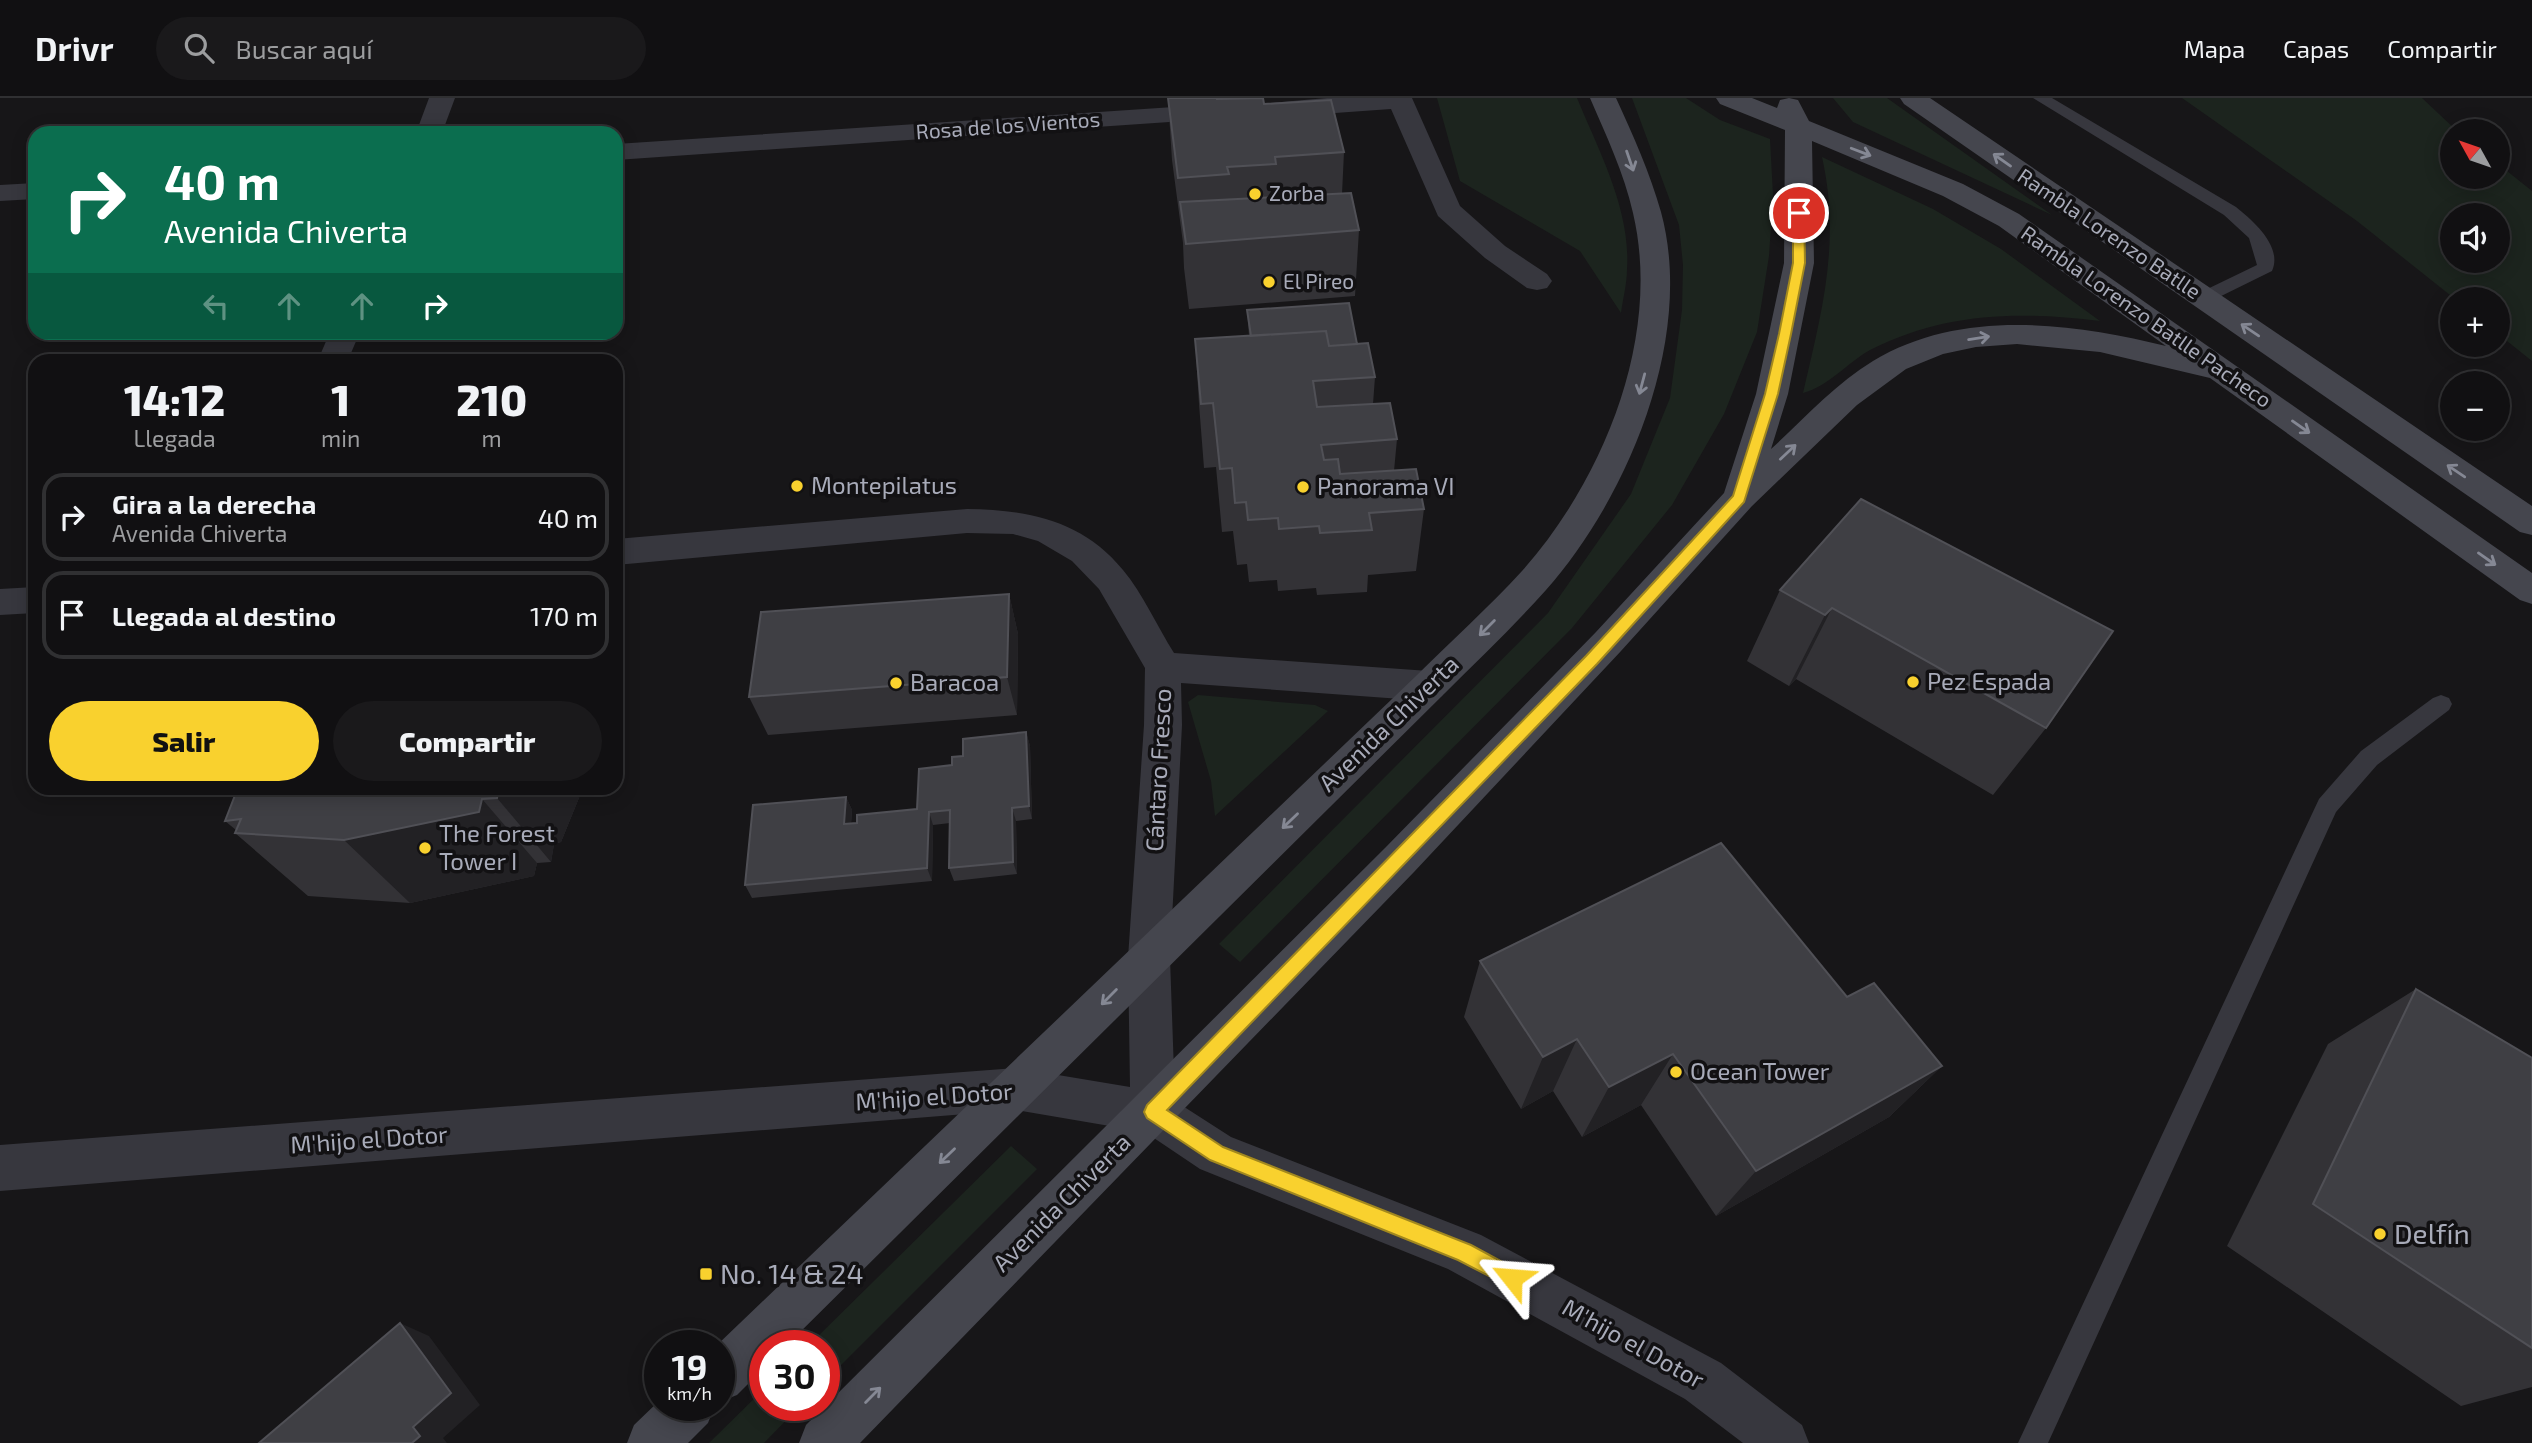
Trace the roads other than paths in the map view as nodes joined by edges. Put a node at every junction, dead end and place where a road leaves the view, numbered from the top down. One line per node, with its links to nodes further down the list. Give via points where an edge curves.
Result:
1 (442, 98): 8 (street)
2 (1603, 98): 23 (street, Avenida Chiverta, one-way to 23, via 1647,213 1652,246 1654,307 1641,389 1606,476 1566,536 1535,579)
3 (1729, 98): 9 (street, Rambla Lorenzo Batlle Pacheco)
4 (1786, 98): 9 (street, Avenida Chiverta)
5 (1913, 98): 14 (street, Rambla Lorenzo Batlle, one-way to 5)
6 (2041, 98): 14 (lane, via 2230,211 2253,230 2265,247 2266,267)
7 (1399, 99): 10 (street, Rosa de los Vientos); 13 (street, via 1448,210 1495,252)
8 (432, 126)
9 (1798, 127): 15 (street, Rambla Lorenzo Batlle Pacheco, one-way to 15, via 1953,190 2009,220); 16 (street, Avenida Chiverta, via 1799,263 1772,394)
10 (623, 152)
11 (28, 191): 12 (street)
12 (0, 193)
13 (1537, 281)
14 (2203, 298): 17 (street, Rambla Lorenzo Batlle, one-way to 14)
15 (2223, 371): 16 (street, one-way to 15, via 1838,405 1891,364 1923,350 1996,335 2070,335); 19 (street, Rambla Lorenzo Batlle Pacheco, one-way to 19)
16 (1739, 498): 27 (street, Avenida Chiverta, via 1591,660)
17 (2532, 523)
18 (623, 551): 22 (street, Cántaro Fresco, via 1013,522 1049,532 1084,552 1111,580)
19 (2532, 592)
20 (28, 600): 21 (street)
21 (0, 602)
22 (1163, 667): 23 (street); 25 (street, Cántaro Fresco)
23 (1429, 686): 25 (street, Avenida Chiverta, one-way to 25)
24 (2441, 704): 36 (lane, via 2369,758 2327,806)
25 (1149, 958): 26 (street, Avenida Chiverta, one-way to 26); 27 (street, Cántaro Fresco)
26 (1016, 1089): 27 (street, M'hijo el Dotor); 28 (street, M'hijo el Dotor); 31 (street, Avenida Chiverta, one-way to 31)
27 (1153, 1112): 34 (street, Avenida Chiverta, one-way to 27); 35 (street, M'hijo el Dotor, via 1216,1153 1464,1252 1703,1381)
28 (47, 1165): 29 (street, M'hijo el Dotor); 30 (street)
29 (0, 1168)
30 (0, 1192)
31 (735, 1361)
32 (674, 1421): 33 (street)
33 (652, 1443)
34 (824, 1443)
35 (1784, 1443)
36 (2033, 1443)

